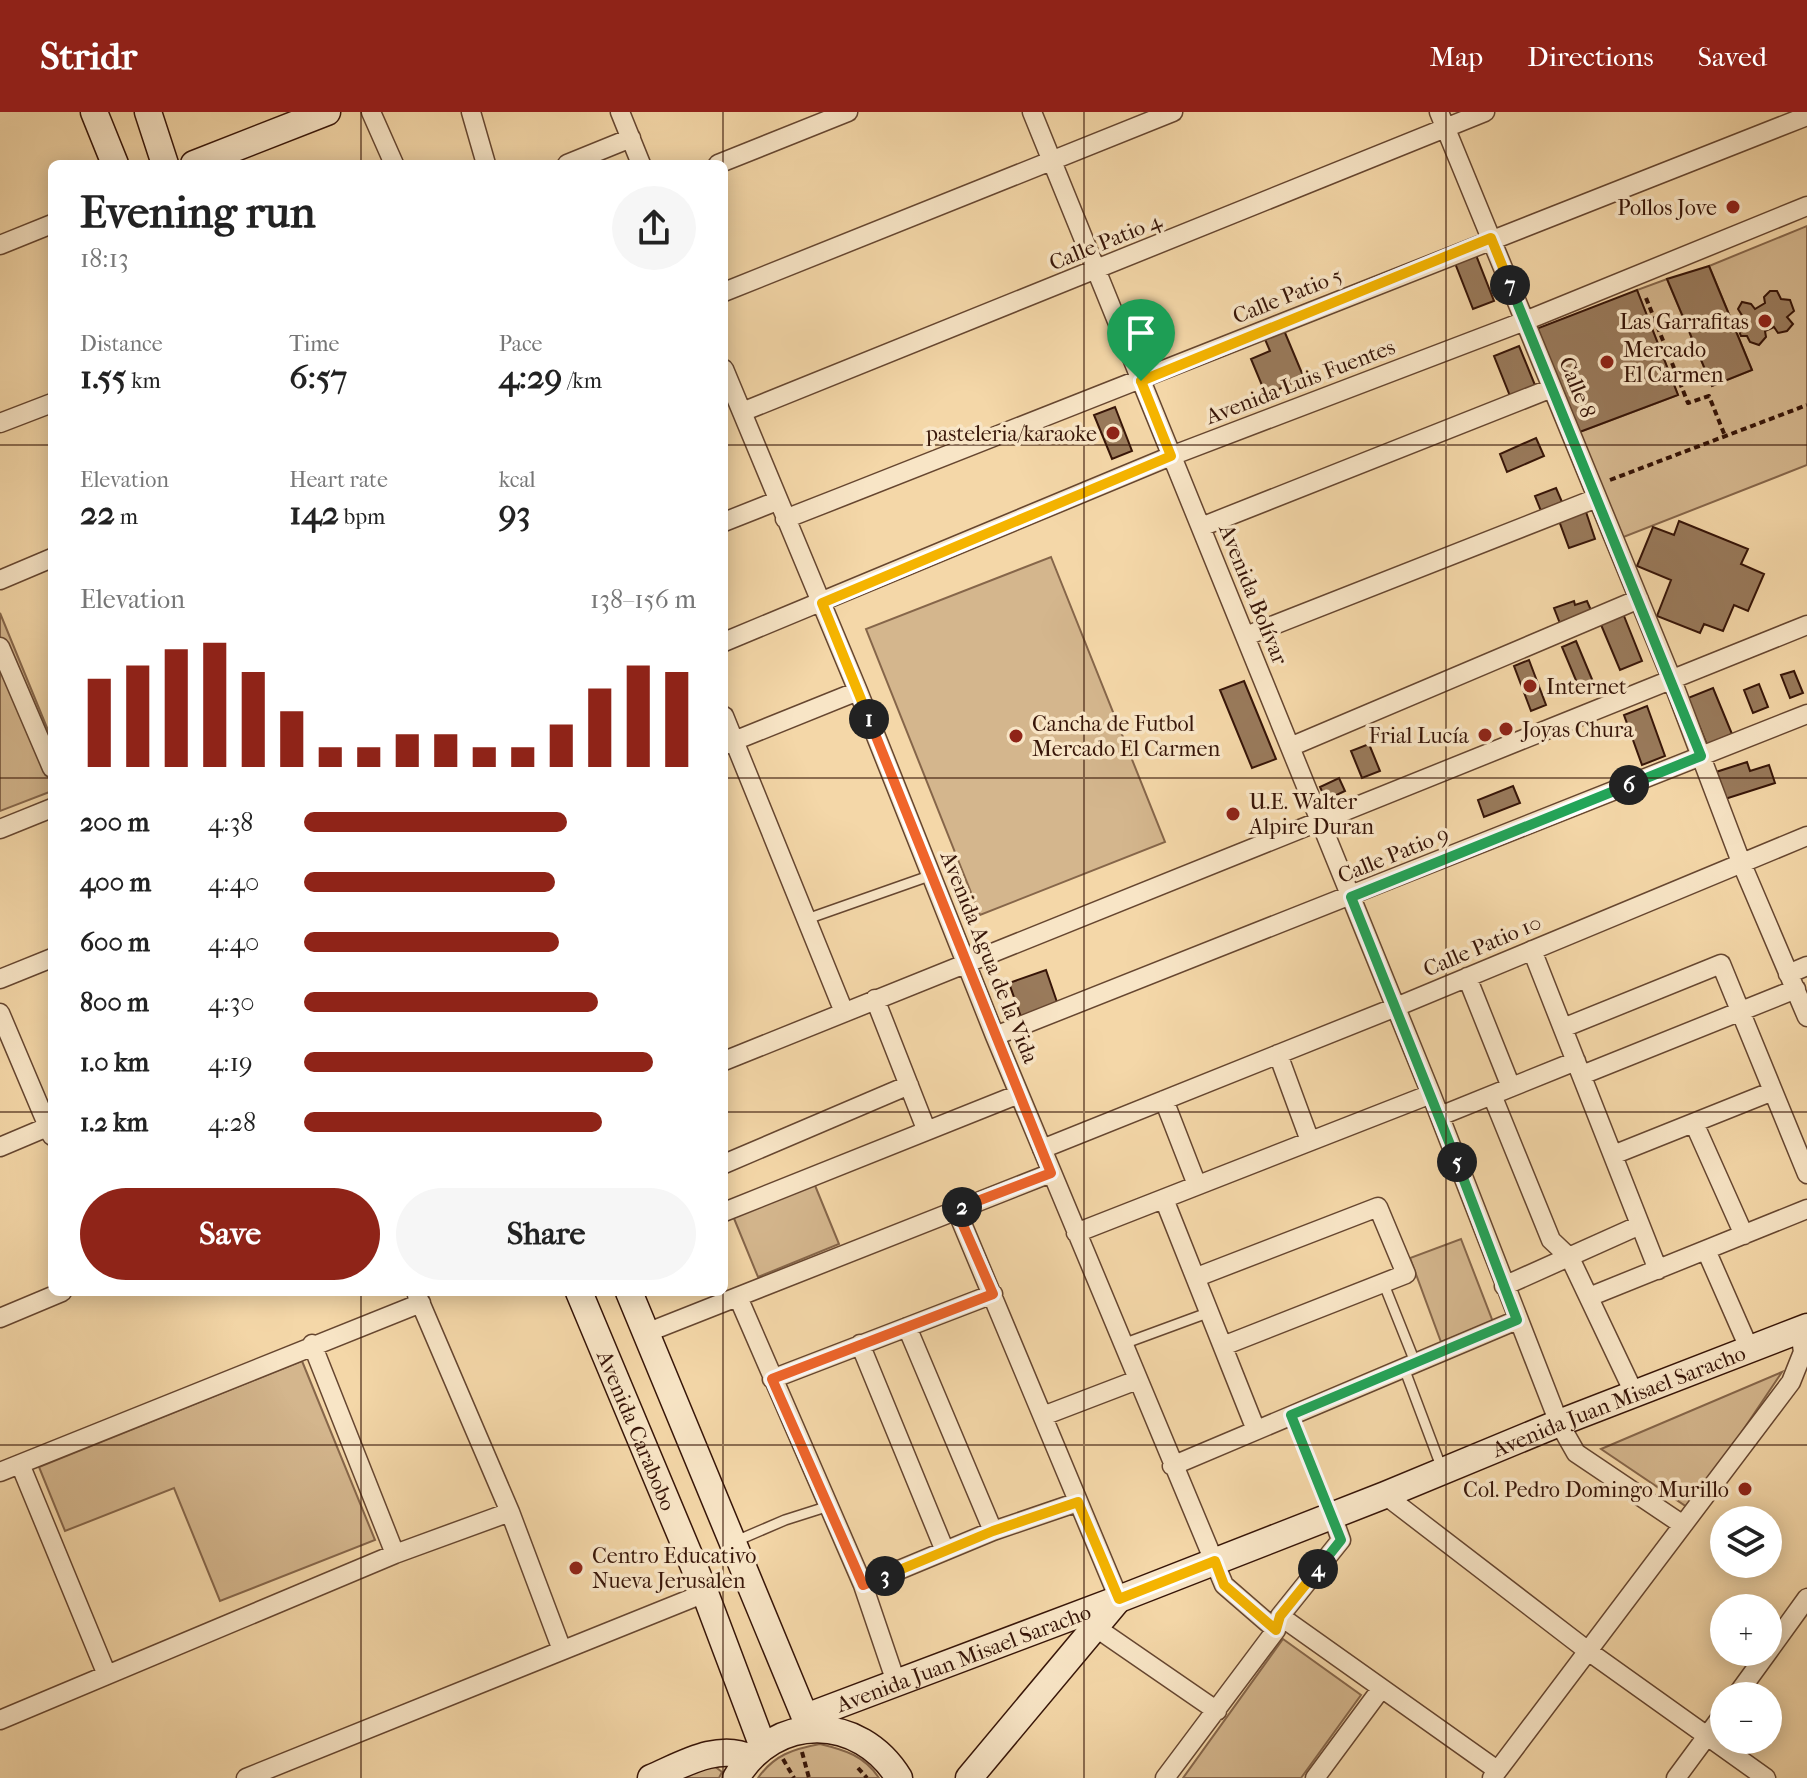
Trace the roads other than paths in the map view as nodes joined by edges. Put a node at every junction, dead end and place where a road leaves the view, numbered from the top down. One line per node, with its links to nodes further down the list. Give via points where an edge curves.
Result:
1 (94, 112): 14 (street)
2 (148, 112): 15 (street)
3 (327, 112): 16 (street)
4 (371, 112): 17 (street)
5 (471, 112): 18 (street)
6 (620, 112): 13 (street)
7 (848, 112): 21 (street)
8 (1032, 112): 22 (street, Avenida Bolívar)
9 (1173, 112): 22 (street)
10 (1485, 112): 12 (street, Calle Patio 4)
11 (1807, 116): 25 (street, Calle Patio 5)
12 (1442, 120): 25 (street, Calle 8); 27 (street, Calle Patio 4)
13 (631, 138): 19 (street); 20 (street)
14 (113, 160)
15 (164, 160)
16 (204, 160)
17 (392, 160)
18 (485, 160)
19 (577, 160)
20 (639, 160)
21 (728, 160)
22 (1052, 161): 27 (street, Avenida Bolívar); 28 (street)
23 (1807, 206): 29 (street, Avenida Luis Fuentes)
24 (48, 226): 26 (street)
25 (1491, 238): 29 (street, Calle 8); 31 (street, Calle Patio 5)
26 (0, 245)
27 (1096, 270): 31 (street, Avenida Bolívar); 34 (street, Calle Patio 4)
28 (728, 290)
29 (1525, 321): 32 (street, Calle 8); 36 (street, Avenida Luis Fuentes)
30 (728, 379): 34 (street, Avenida Agua de la Vida)
31 (1141, 381): 36 (street, Avenida Bolívar); 39 (street, Calle Patio 5)
32 (1552, 388): 37 (street, Calle 8); 41 (street)
33 (48, 410): 35 (street)
34 (742, 412): 38 (street, Avenida Agua de la Vida)
35 (0, 423)
36 (1171, 456): 41 (street, Avenida Bolívar); 45 (street, Avenida Luis Fuentes)
37 (1599, 491): 44 (street, Calle 8); 47 (street)
38 (777, 501): 39 (street, Avenida Agua de la Vida); 40 (street)
39 (785, 519): 45 (street, Avenida Agua de la Vida)
40 (728, 520)
41 (1201, 527): 47 (street, Avenida Bolívar)
42 (48, 560): 43 (street)
43 (0, 580)
44 (1639, 599): 50 (street, Calle 8); 54 (street)
45 (822, 603): 48 (street, Avenida Luis Fuentes); 51 (street, Avenida Agua de la Vida)
46 (1807, 625): 50 (street)
47 (1246, 636): 54 (street, Avenida Bolívar)
48 (728, 640)
49 (0, 647): 56 (street)
50 (1672, 680): 55 (street, Calle 8); 58 (street)
51 (858, 691): 53 (street); 62 (street, Avenida Agua de la Vida)
52 (1807, 714): 55 (street, Calle Patio 9)
53 (729, 743): 64 (street)
54 (1290, 747): 58 (street, Avenida Bolívar)
55 (1701, 756): 61 (street, Calle 8); 63 (street, Calle Patio 9)
56 (48, 759)
57 (48, 810): 59 (street)
58 (1321, 822): 63 (street, Avenida Bolívar); 67 (street)
59 (0, 829)
60 (1807, 836): 61 (street, Calle Patio 10)
61 (1741, 862): 65 (street, Calle Patio 10); 71 (street, Calle 8)
62 (932, 875): 64 (lane); 67 (street, Avenida Agua de la Vida)
63 (1351, 897): 73 (street, Avenida Bolívar); 79 (street, Calle Patio 9)
64 (806, 919): 75 (street)
65 (1532, 950): 69 (street, Calle Patio 10); 78 (street)
66 (48, 960): 70 (street)
67 (967, 963): 72 (street); 79 (street, Avenida Agua de la Vida)
68 (1807, 966): 71 (street)
69 (1467, 977): 73 (street, Calle Patio 10); 84 (street)
70 (0, 979)
71 (1792, 982): 74 (street); 77 (street, Calle 8)
72 (875, 999): 75 (street); 83 (street)
73 (1396, 1007): 80 (street, Calle Patio 10); 87 (street, Avenida Bolívar)
74 (1741, 1011): 78 (street, via 1721,964); 82 (street); 85 (street)
75 (844, 1012): 81 (street)
76 (0, 1013): 91 (street)
77 (1807, 1017)
78 (1563, 1028): 82 (street)
79 (995, 1036): 86 (street, Avenida Agua de la Vida)
80 (1278, 1054): 89 (street, Calle Patio 10); 95 (street)
81 (728, 1059)
82 (1579, 1068): 84 (street); 98 (street)
83 (909, 1085): 93 (street); 99 (street)
84 (1511, 1087): 88 (street)
85 (1773, 1091): 92 (street); 101 (street)
86 (1019, 1094): 93 (street); 97 (street, Avenida Agua de la Vida)
87 (1431, 1094): 90 (street); 95 (street)
88 (1492, 1095): 90 (street); 111 (street, via 1551,1240)
89 (1164, 1100): 97 (street, Calle Patio 10); 102 (street)
90 (1440, 1116): 115 (street)
91 (48, 1122)
92 (1694, 1123): 98 (street); 109 (street)
93 (926, 1129): 106 (street)
94 (48, 1130): 96 (street)
95 (1310, 1141): 102 (street)
96 (0, 1147)
97 (1042, 1149): 100 (street, Avenida Agua de la Vida)
98 (1613, 1155): 107 (street)
99 (728, 1162)
100 (1051, 1173): 104 (street); 108 (street, Avenida Agua de la Vida)
101 (1807, 1174)
102 (1197, 1185): 103 (street)
103 (1164, 1199): 108 (street); 113 (street)
104 (956, 1209): 116 (street); 121 (street)
105 (1807, 1209): 109 (street)
106 (728, 1210)
107 (1640, 1225): 111 (street); 112 (street)
108 (1076, 1233): 131 (street, Avenida Agua de la Vida)
109 (1744, 1235): 110 (street)
110 (1706, 1250): 112 (street); 133 (street)
111 (1570, 1258): 115 (street); 122 (street)
112 (1658, 1270): 122 (street)
113 (1197, 1277): 114 (street, via 1378,1207 1406,1274); 123 (street)
114 (1383, 1282): 132 (street); 134 (lane)
115 (1504, 1286): 125 (street)
116 (993, 1294): 126 (street); 139 (street)
117 (52, 1296): 124 (street)
118 (581, 1296): 158 (street, Avenida Carabobo)
119 (631, 1296): 128 (street, Avenida Carabobo)
120 (418, 1297): 129 (street); 149 (street)
121 (738, 1297): 128 (street); 135 (street)
122 (1589, 1297): 137 (street)
123 (1210, 1312): 131 (lane); 132 (street)
124 (0, 1318)
125 (1517, 1320): 134 (street); 140 (street)
126 (907, 1327): 130 (street); 152 (street)
127 (1804, 1329): 133 (street, Avenida Juan Misael Saracho); 151 (street, via 1803,1352 1791,1382)
128 (646, 1333): 153 (street, Avenida Carabobo)
129 (312, 1344): 142 (street); 155 (street)
130 (860, 1344): 135 (street); 154 (street)
131 (1122, 1344): 136 (street, Avenida Agua de la Vida)
132 (1223, 1346): 141 (street)
133 (1749, 1348): 137 (street, Avenida Juan Misael Saracho)
134 (1409, 1365): 138 (street); 144 (lane)
135 (772, 1379): 148 (street)
136 (1137, 1380): 139 (street); 143 (street, Avenida Agua de la Vida)
137 (1635, 1395): 140 (street, Avenida Juan Misael Saracho)
138 (1291, 1415): 141 (street); 150 (lane)
139 (1043, 1416): 147 (street)
140 (1559, 1423): 144 (street, Avenida Juan Misael Saracho); 151 (street, via 1576,1453)
141 (1256, 1430): 143 (street)
142 (20, 1464): 145 (street); 166 (street)
143 (1172, 1466): 156 (street, Avenida Agua de la Vida)
144 (1443, 1471): 146 (street, Avenida Juan Misael Saracho)
145 (0, 1472)
146 (1385, 1495): 150 (street, Avenida Juan Misael Saracho); 165 (street)
147 (1078, 1502): 152 (street); 160 (street)
148 (829, 1506): 153 (lane); 157 (street)
149 (510, 1512): 155 (street); 164 (street)
150 (1332, 1515): 156 (street, Avenida Juan Misael Saracho); 161 (street, via 1341,1540)
151 (1683, 1525): 165 (street)
152 (993, 1531): 154 (street)
153 (733, 1542): 173 (street, Avenida Carabobo)
154 (945, 1551): 157 (street)
155 (395, 1554): 166 (street)
156 (1215, 1561): 160 (street, Avenida Juan Misael Saracho); 161 (street, Avenida Agua de la Vida, via 1224,1585)
157 (863, 1585): 167 (street)
158 (705, 1593): 164 (street); 174 (street, Avenida Carabobo)
159 (1807, 1598): 163 (street)
160 (1119, 1599): 162 (street, Avenida Juan Misael Saracho); 167 (street, Avenida Juan Misael Saracho)
161 (1278, 1623): 168 (street, Avenida Agua de la Vida); 169 (street)
162 (1095, 1627): 169 (street); 180 (street, Avenida Juan Misael Saracho)
163 (1782, 1633)
164 (562, 1650): 175 (street)
165 (1588, 1651): 172 (street); 176 (street)
166 (107, 1675): 170 (street)
167 (896, 1682): 173 (street, Avenida Juan Misael Saracho)
168 (1381, 1689): 176 (street, Avenida Agua de la Vida); 182 (street)
169 (1217, 1711): 181 (street)
170 (0, 1720)
171 (1710, 1731): 172 (street)
172 (1708, 1734): 183 (street); 184 (street)
173 (807, 1741): 174 (street, Avenida Juan Misael Saracho, via 780,1737); 179 (street, via 840,1732 858,1738)
174 (765, 1762): 178 (street, via 716,1754)
175 (284, 1771): 177 (street)
176 (1494, 1774)
177 (246, 1778)
178 (651, 1778)
179 (899, 1778)
180 (969, 1778)
181 (1165, 1778)
182 (1315, 1778)
183 (1676, 1778)
184 (1766, 1778)

